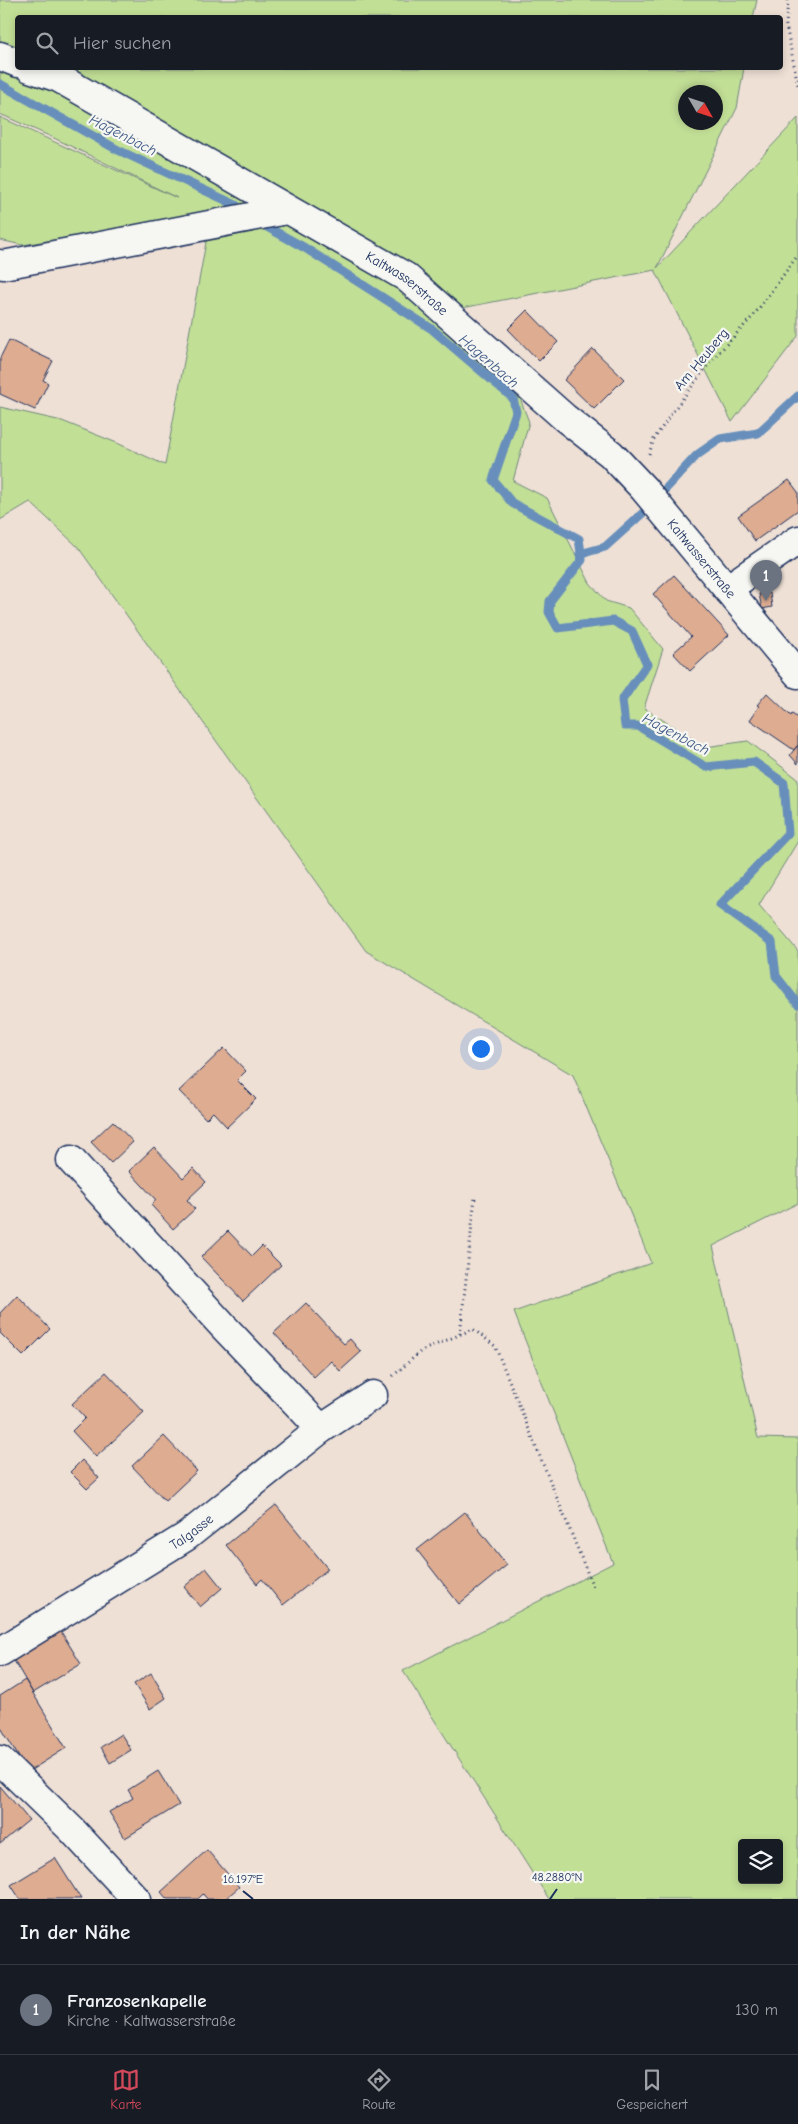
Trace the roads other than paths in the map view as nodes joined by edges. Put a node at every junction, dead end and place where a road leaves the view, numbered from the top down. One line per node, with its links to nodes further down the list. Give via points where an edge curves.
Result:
1 (0, 56): 2 (street)
2 (15, 62)
3 (36, 70): 4 (street, Kaltwasserstraße, via 60,78)
4 (287, 210): 5 (street); 7 (street, Kaltwasserstraße, via 406,277 565,418 611,454)
5 (0, 264)
6 (798, 540): 7 (street)
7 (727, 589): 8 (street, Kaltwasserstraße)
8 (798, 674)
9 (72, 1160): 11 (street)
10 (373, 1395): 11 (street, Talgasse)
11 (321, 1429): 12 (street, Talgasse, via 187,1536)
12 (0, 1652)
13 (0, 1760): 14 (street, via 72,1830)
14 (136, 1899)

